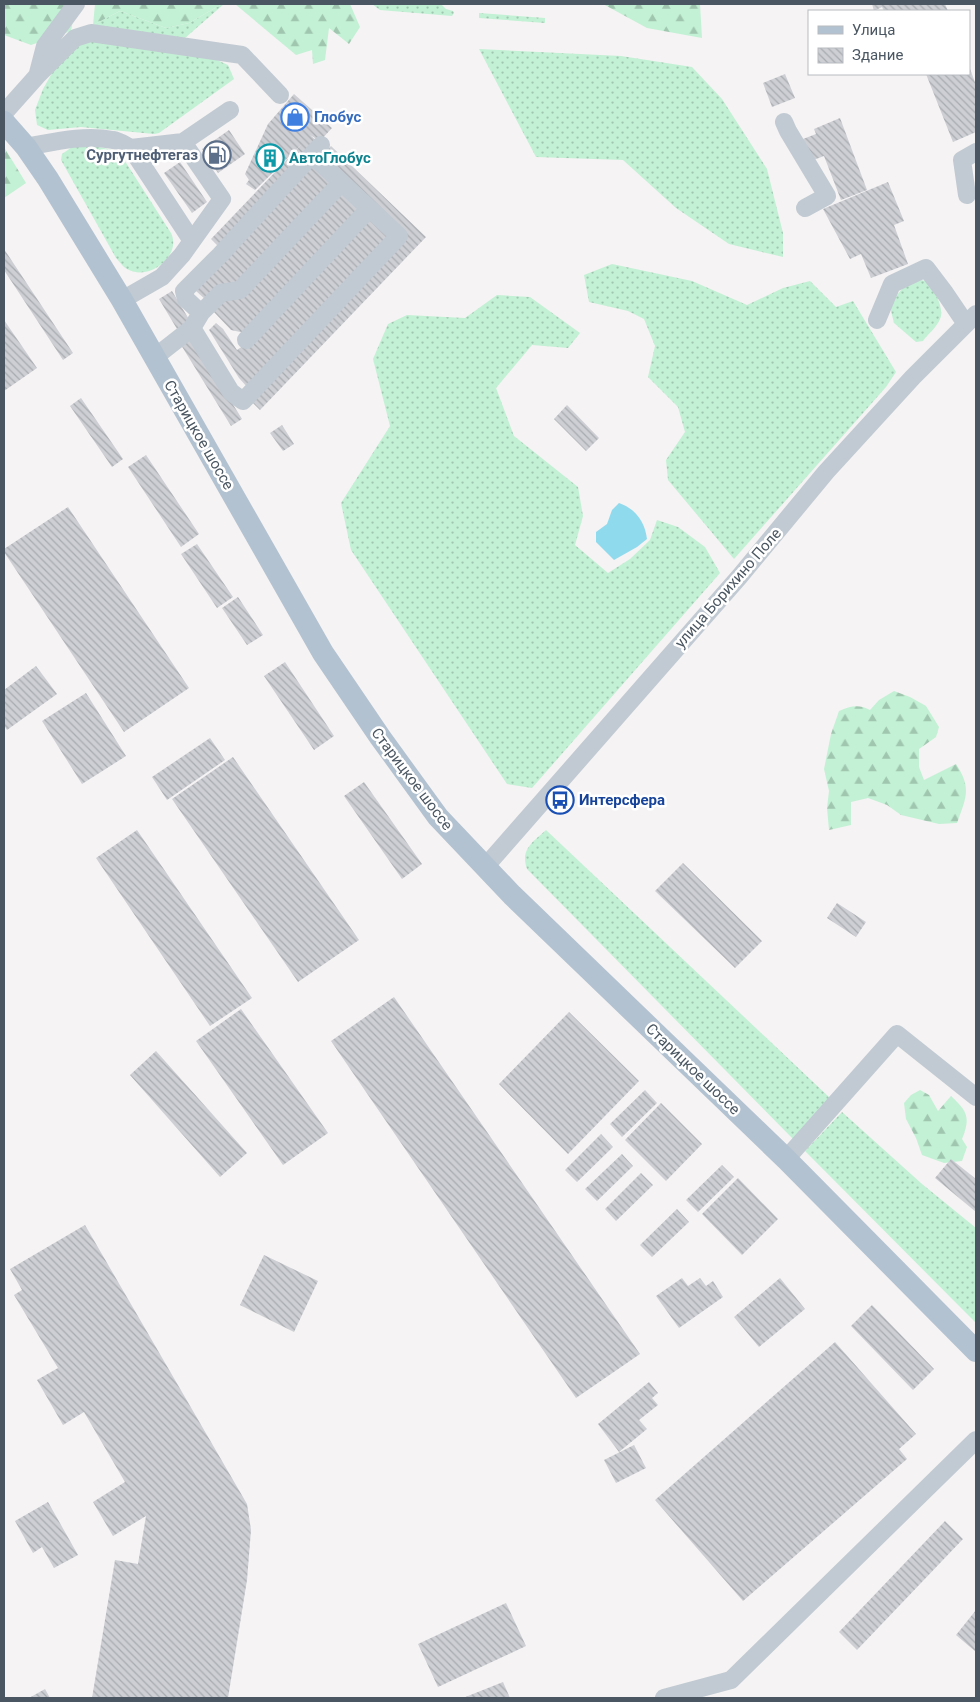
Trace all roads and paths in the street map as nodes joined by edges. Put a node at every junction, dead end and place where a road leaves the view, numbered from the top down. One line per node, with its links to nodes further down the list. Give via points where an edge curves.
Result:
1 (76, 4): 2 (street, via 45,46)
2 (37, 76): 3 (street, via 75,38 91,33 242,55); 5 (street)
3 (280, 94)
4 (230, 110): 8 (street)
5 (4, 113)
6 (4, 122): 9 (main road, Старицкое шоссе)
7 (784, 122): 14 (street, via 827,196)
8 (183, 142): 10 (street); 16 (street, via 222,199)
9 (26, 147): 10 (street, via 94,137 115,140); 17 (main road, Старицкое шоссе)
10 (131, 148): 16 (street)
11 (976, 152): 13 (street, via 962,160)
12 (341, 183): 15 (street); 19 (street, via 240,290 221,293); 19 (street, via 317,150 184,291)
13 (967, 194)
14 (805, 208)
15 (369, 209): 19 (street, via 398,236 243,401 231,392); 21 (street)
16 (192, 241): 17 (street, via 162,277)
17 (122, 300): 22 (main road, Старицкое шоссе)
18 (971, 319): 20 (street, via 926,268 892,284); 23 (street, улица Борихино Поле, via 826,472 740,576)
19 (196, 320): 22 (street)
20 (877, 320)
21 (246, 340)
22 (155, 357): 23 (main road, Старицкое шоссе, via 323,653 438,817)
23 (485, 867): 25 (main road, Старицкое шоссе)
24 (976, 1097): 25 (street, via 898,1034)
25 (786, 1159): 26 (main road, Старицкое шоссе)
26 (976, 1351)
27 (976, 1440): 28 (street)
28 (731, 1680): 29 (street); 30 (street)
29 (664, 1698)
30 (724, 1698)

